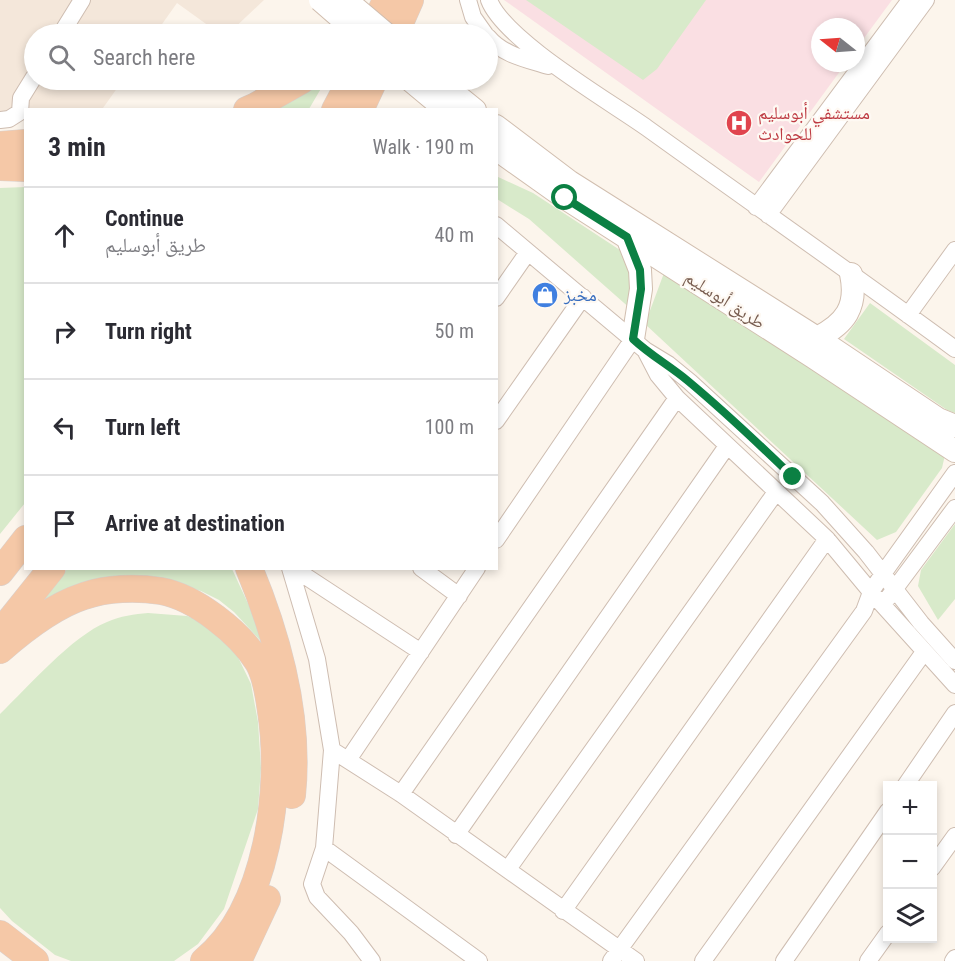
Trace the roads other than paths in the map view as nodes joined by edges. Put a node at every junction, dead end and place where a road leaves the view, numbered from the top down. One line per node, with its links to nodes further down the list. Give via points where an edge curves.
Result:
1 (82, 0): 11 (street)
2 (320, 0): 13 (main road, bridge)
3 (346, 0): 14 (main road, bridge)
4 (358, 0): 12 (highway)
5 (386, 0): 15 (highway)
6 (410, 0): 16 (highway)
7 (468, 0): 17 (street)
8 (489, 0): 19 (street, via 503,22)
9 (910, 0): 38 (street)
10 (926, 0): 38 (street)
11 (67, 24)
12 (345, 24)
13 (348, 24)
14 (374, 24)
15 (375, 24)
16 (399, 24)
17 (478, 24)
18 (498, 48): 19 (street)
19 (561, 69): 38 (street)
20 (26, 90): 31 (street, via 20,112)
21 (284, 90): 26 (highway)
22 (346, 90): 27 (highway)
23 (369, 90): 28 (highway)
24 (434, 90): 29 (main road)
25 (438, 90): 30 (main road)
26 (252, 108)
27 (336, 108)
28 (361, 108)
29 (445, 108)
30 (471, 108)
31 (0, 120)
32 (498, 128): 47 (main road, طريق أبوسليم, via 570,182)
33 (24, 143): 34 (highway)
34 (0, 145)
35 (498, 150): 40 (main road, طريق أبوسليم)
36 (0, 167): 37 (highway)
37 (24, 168)
38 (762, 211): 43 (street)
39 (498, 227): 42 (street)
40 (627, 237): 48 (main road, via 640,270); 54 (main road, طريق أبوسليم)
41 (955, 250): 46 (street)
42 (528, 252): 44 (street); 45 (street)
43 (850, 274): 46 (street); 47 (main road, via 852,305 833,330)
44 (498, 295)
45 (582, 297): 48 (street); 51 (street)
46 (908, 315): 49 (street)
47 (817, 338): 52 (main road, طريق أبوسليم, via 938,419)
48 (639, 345): 50 (street); 58 (street); 68 (street, via 690,382 822,503)
49 (955, 349)
50 (677, 398): 53 (street); 82 (street)
51 (498, 418)
52 (955, 426)
53 (727, 446): 56 (street); 84 (street)
54 (955, 451)
55 (955, 473): 68 (street)
56 (776, 492): 59 (street); 88 (street)
57 (955, 508): 69 (street)
58 (498, 537)
59 (827, 539): 71 (street); 89 (street)
60 (24, 542): 67 (highway)
61 (50, 570): 72 (highway)
62 (250, 570): 95 (highway, via 283,673 292,721 294,777 282,854 266,901)
63 (292, 570): 79 (street, via 317,659)
64 (294, 570): 74 (street)
65 (424, 570): 70 (street)
66 (476, 570): 70 (street)
67 (0, 572)
68 (882, 575): 69 (street); 71 (street)
69 (896, 590): 71 (street); 76 (street)
70 (459, 596): 74 (street)
71 (877, 598): 75 (street); 92 (street)
72 (0, 633)
73 (0, 650): 94 (highway, via 60,606 84,596 111,590 162,591 205,611 227,628 259,663 275,738 271,821 260,871 243,910 225,940)
74 (421, 652): 80 (street)
75 (924, 652): 77 (street); 99 (street)
76 (955, 661)
77 (955, 686)
78 (955, 713): 81 (street)
79 (332, 750): 80 (street); 86 (street)
80 (348, 760): 82 (street)
81 (908, 781)
82 (400, 794): 84 (street)
83 (883, 818): 100 (street)
84 (456, 835): 88 (street)
85 (955, 836): 87 (street)
86 (324, 848): 96 (street, via 312,884 314,891); 97 (street)
87 (937, 862)
88 (508, 869): 89 (street)
89 (563, 911): 92 (street)
90 (0, 934): 93 (highway)
91 (883, 940): 101 (street)
92 (615, 955): 98 (street)
93 (34, 961)
94 (204, 961)
95 (238, 961)
96 (372, 961)
97 (479, 961)
98 (636, 961)
99 (703, 961)
100 (784, 961)
101 (868, 961)

